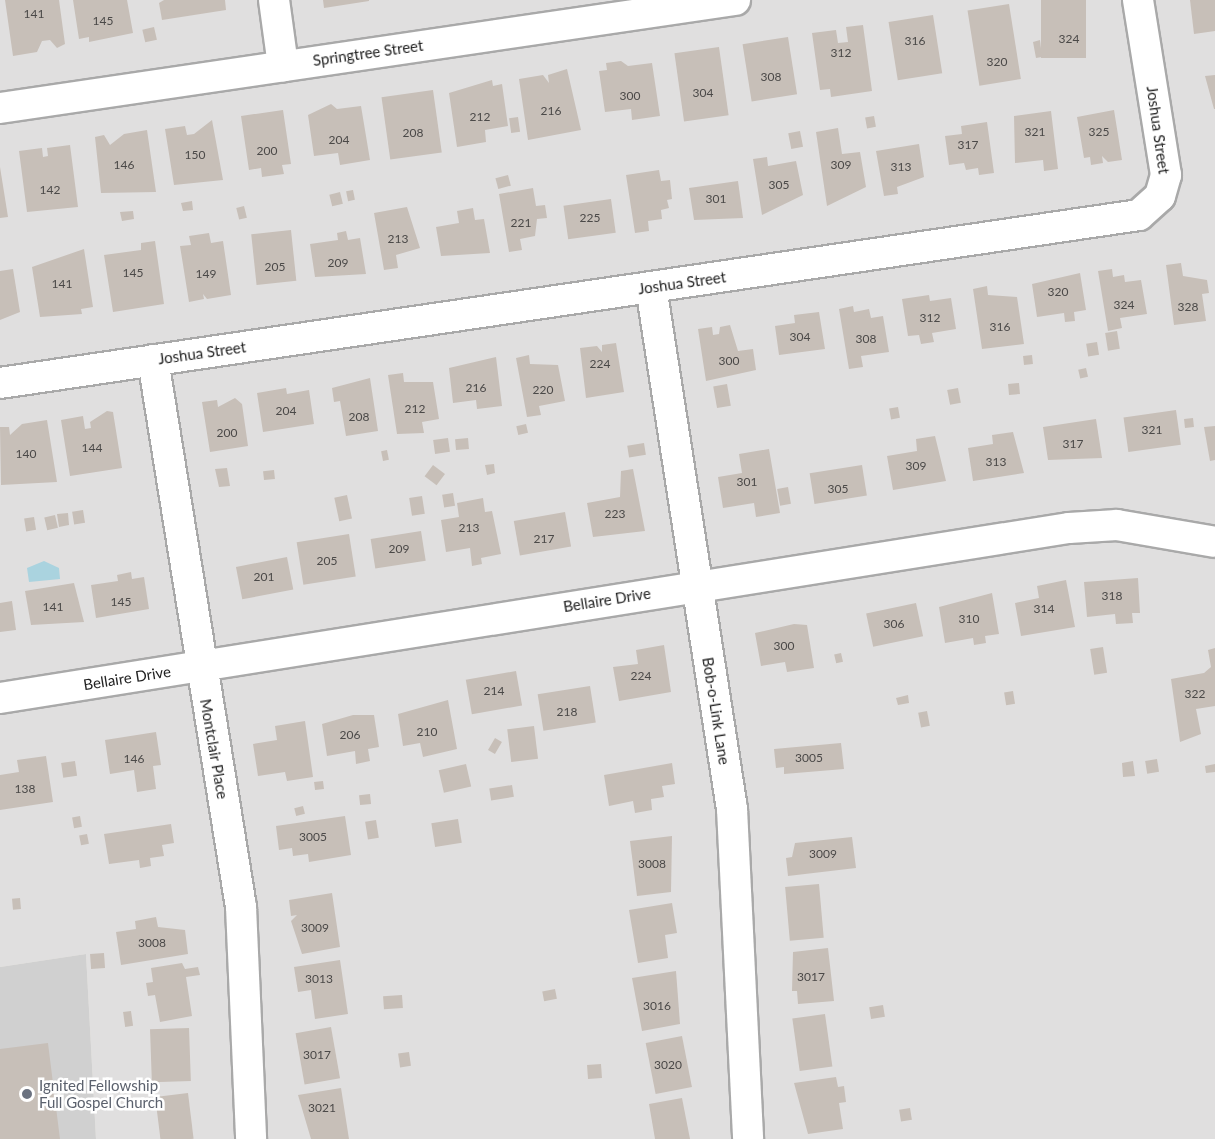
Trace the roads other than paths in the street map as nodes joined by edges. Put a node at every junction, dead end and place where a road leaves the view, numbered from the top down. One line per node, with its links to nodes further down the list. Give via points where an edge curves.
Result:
1 (274, 0): 5 (street)
2 (735, 0): 4 (street, Springtree Street)
3 (1138, 0): 7 (street, Joshua Street, via 1165,164 1161,196 1147,211)
4 (565, 12): 5 (street, Springtree Street)
5 (283, 66): 6 (street, Springtree Street)
6 (0, 108)
7 (651, 287): 8 (street, Joshua Street); 11 (street, Bob-o-Link Lane)
8 (153, 360): 9 (street, Joshua Street); 12 (street, Montclair Place)
9 (0, 383)
10 (1215, 542): 11 (street, Bellaire Drive, via 1089,525)
11 (696, 585): 12 (street, Bellaire Drive); 15 (street, Bob-o-Link Lane, via 732,809)
12 (201, 666): 13 (street, Bellaire Drive); 14 (street, Montclair Place, via 241,907)
13 (0, 698)
14 (251, 1139)
15 (748, 1139)

